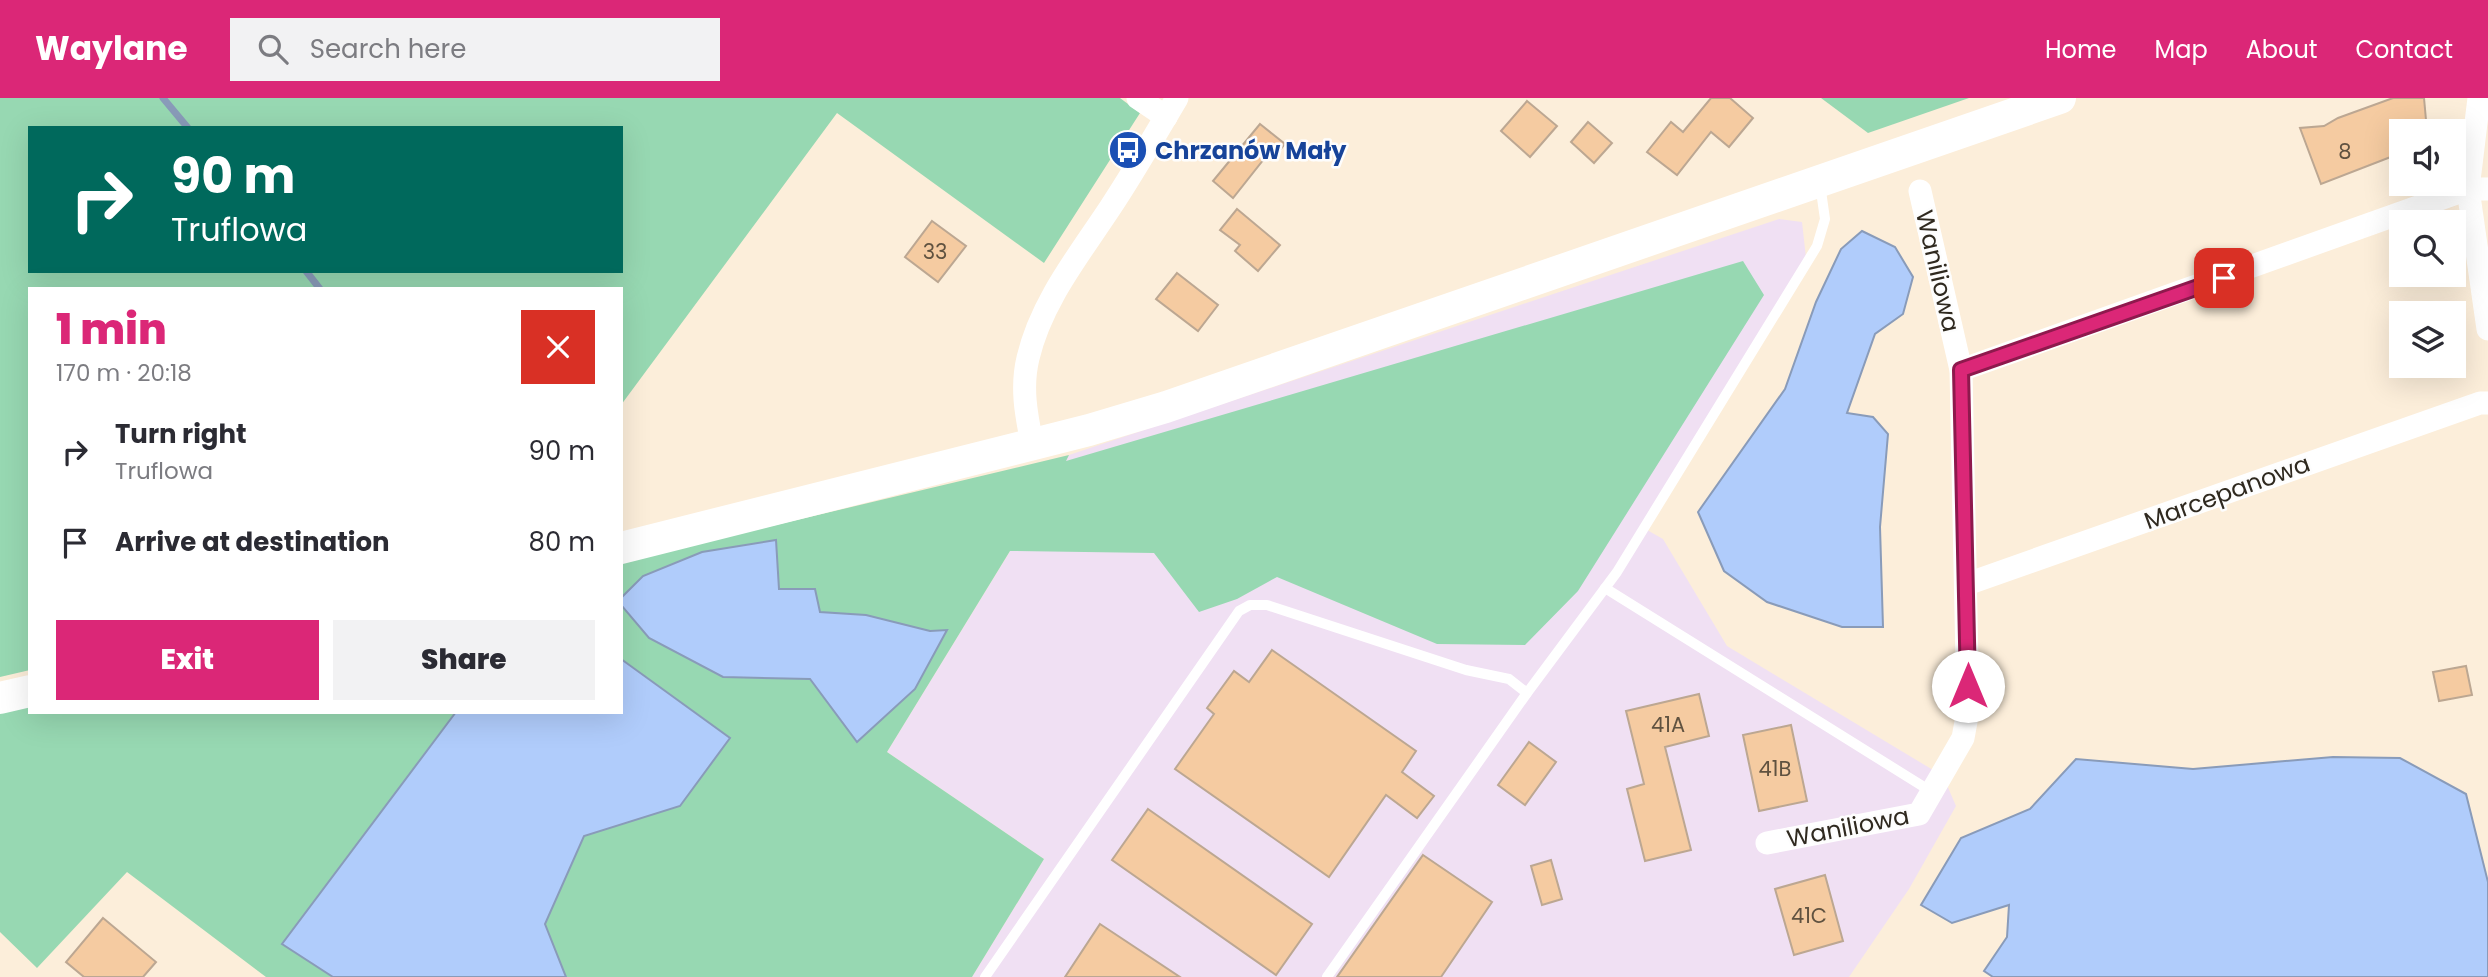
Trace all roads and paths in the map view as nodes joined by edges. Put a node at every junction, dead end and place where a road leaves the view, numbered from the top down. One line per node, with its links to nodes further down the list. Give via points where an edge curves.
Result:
1 (1138, 98): 4 (street)
2 (2060, 98): 5 (street)
3 (2479, 98): 6 (street)
4 (1171, 107): 11 (street, via 1039,324 1027,360 1024,401)
5 (1820, 184): 11 (street, via 1265,375); 14 (lane, via 1825,219 1817,246)
6 (2478, 189): 8 (street); 9 (street)
7 (1920, 191): 9 (street, Waniliowa)
8 (2488, 329)
9 (1961, 370): 13 (street, Waniliowa)
10 (2488, 403): 13 (street, Marcepanowa)
11 (1032, 443): 12 (street)
12 (623, 547)
13 (1967, 584): 18 (street, Waniliowa, via 1964,738)
14 (1605, 588): 16 (lane); 18 (lane)
15 (28, 691): 17 (street)
16 (1527, 693): 20 (lane, via 1509,679 1466,670 1267,605 1250,605 1239,611); 21 (lane)
17 (0, 698)
18 (1932, 792): 19 (street, Waniliowa, via 1919,814)
19 (1767, 843)
20 (985, 977)
21 (1327, 977)

